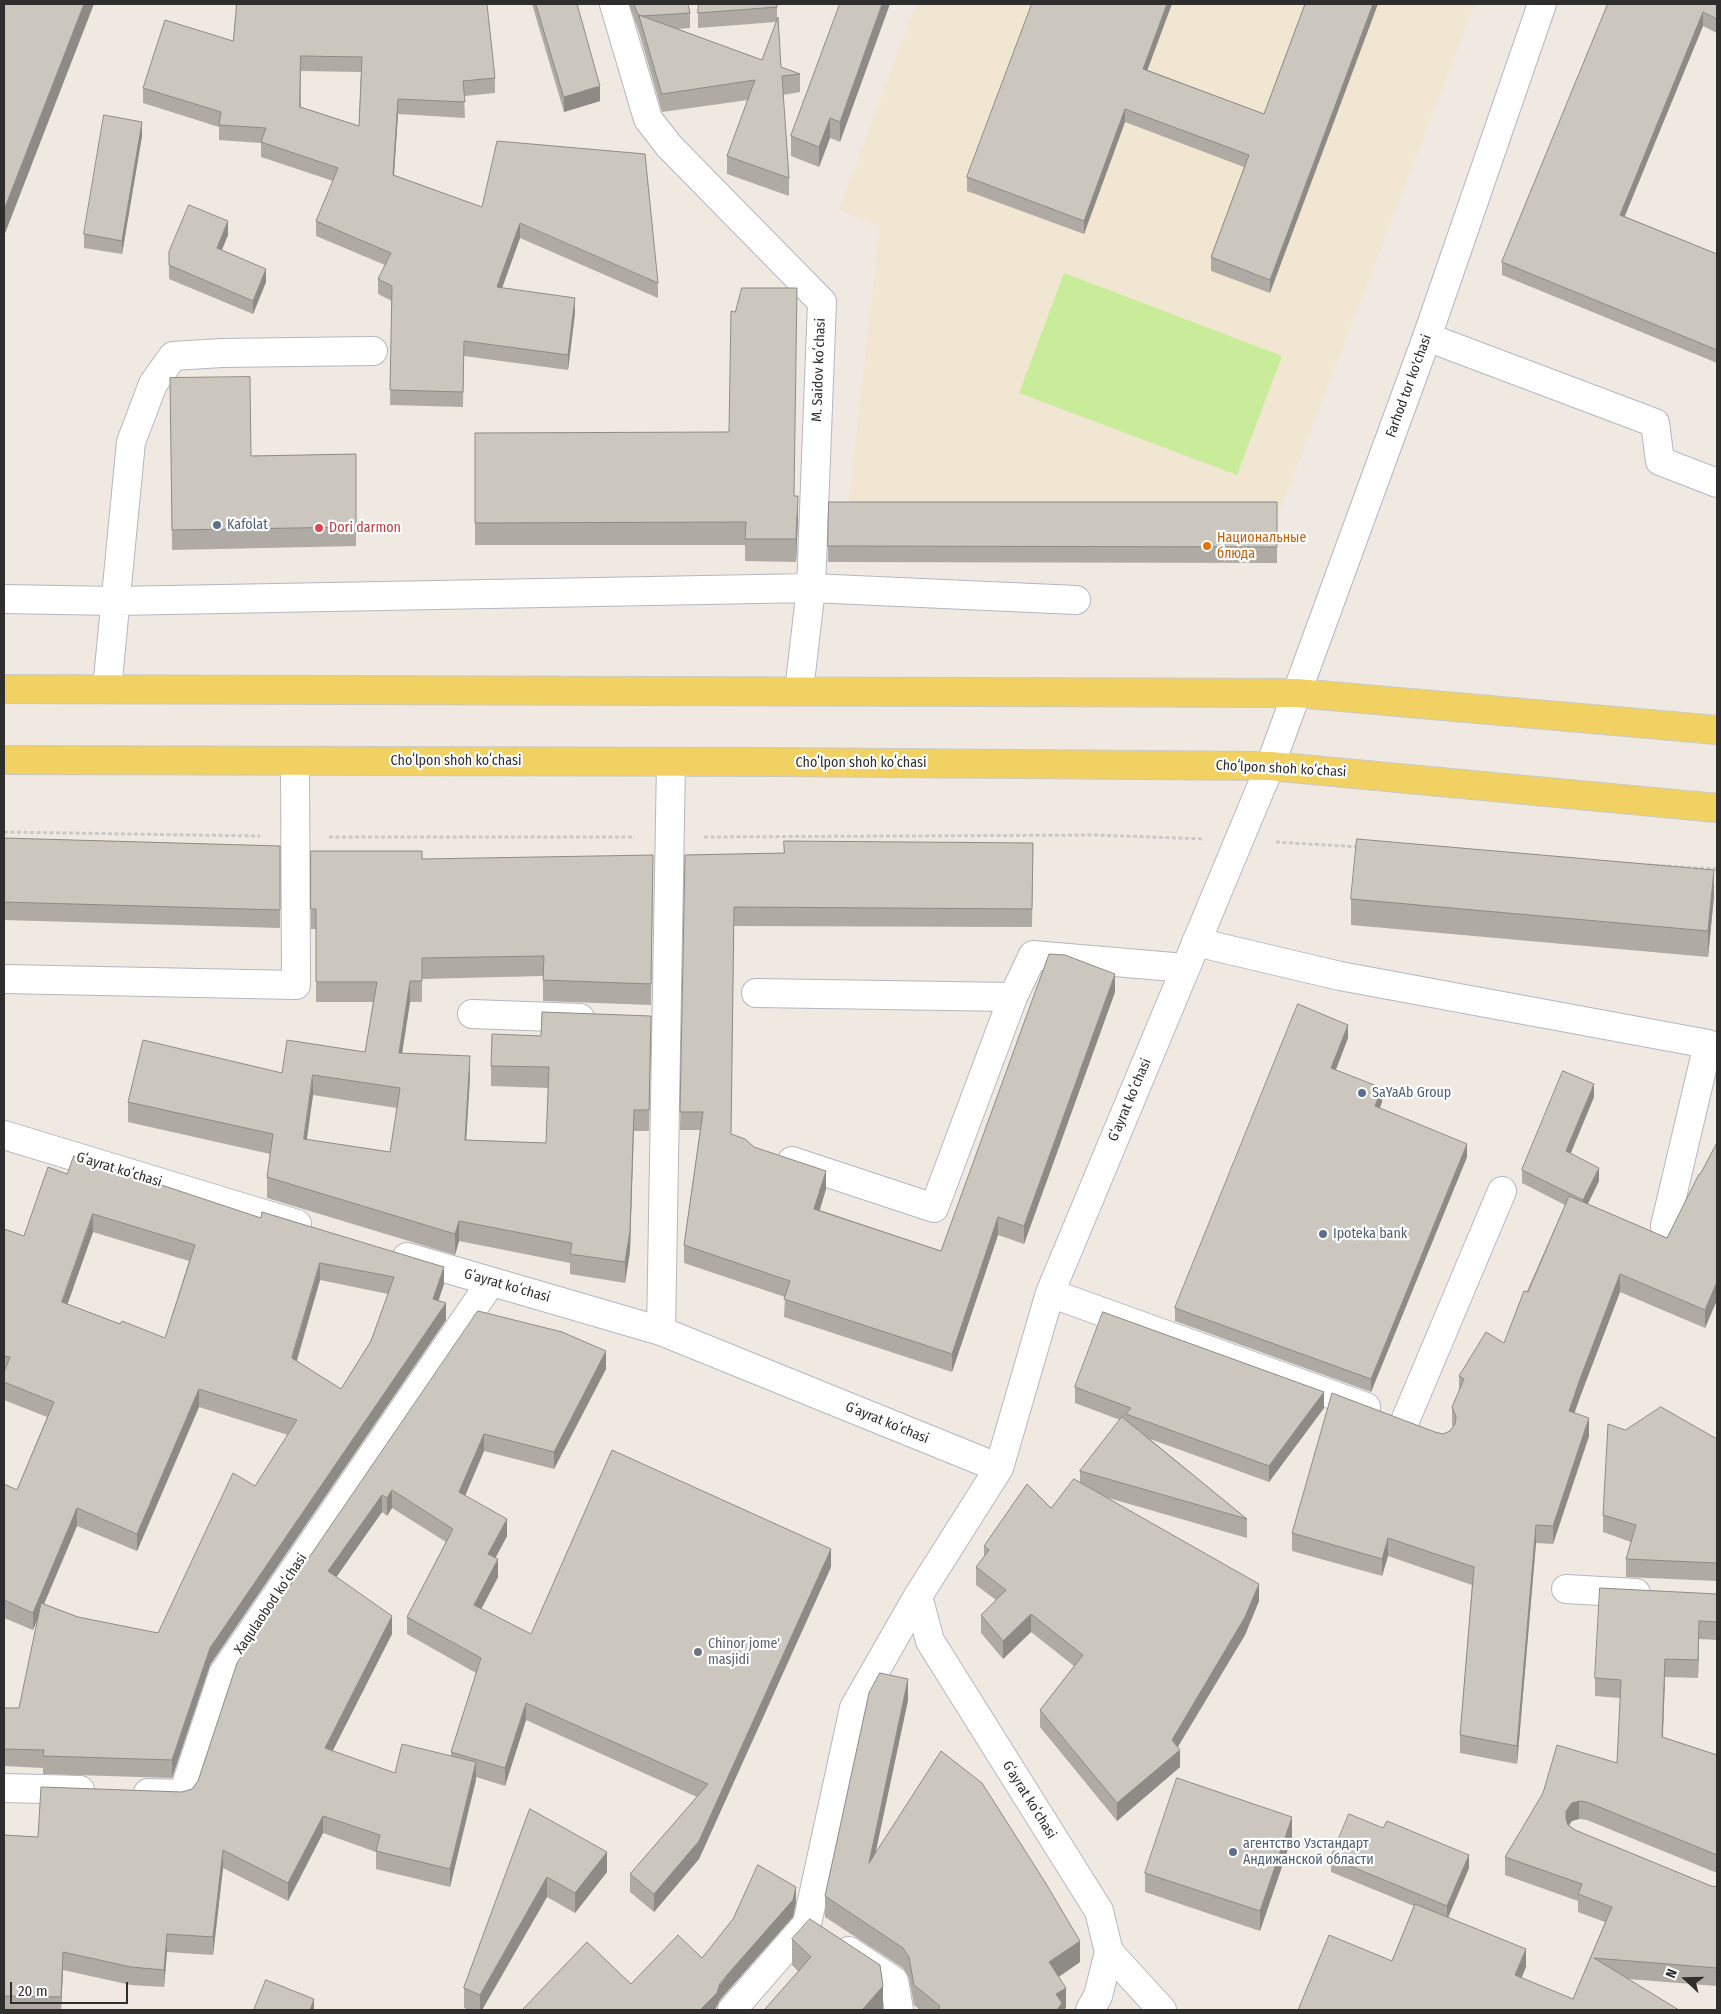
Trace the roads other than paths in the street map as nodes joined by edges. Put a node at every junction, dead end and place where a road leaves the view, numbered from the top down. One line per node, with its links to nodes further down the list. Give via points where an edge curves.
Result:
1 (614, 4): 6 (street, M. Saidov koʻchasi, via 648,119 669,146 822,302)
2 (1542, 4): 3 (street, Farhod tor ko'chasi)
3 (1427, 337): 5 (street, via 1655,424 1660,461); 13 (street, Farhod tor ko'chasi)
4 (373, 351): 9 (street, via 173,356 153,384 131,442)
5 (1717, 482)
6 (811, 588): 8 (street); 9 (street); 12 (street, M. Saidov koʻchasi)
7 (4, 599): 9 (street)
8 (1076, 600)
9 (115, 601): 11 (street)
10 (4, 689): 11 (main road)
11 (107, 689): 12 (main road)
12 (799, 691): 13 (main road)
13 (1296, 694): 14 (main road); 18 (street, Farhod tor ko'chasi)
14 (1717, 730)
15 (4, 760): 16 (main road, Choʻlpon shoh koʻchasi)
16 (295, 761): 17 (main road, Choʻlpon shoh koʻchasi); 22 (street, via 296,986)
17 (670, 762): 18 (main road, Choʻlpon shoh koʻchasi); 28 (street)
18 (1270, 766): 19 (main road, Choʻlpon shoh koʻchasi); 20 (street, Gʻayrat koʻchasi)
19 (1717, 808)
20 (1196, 942): 21 (street, Gʻayrat koʻchasi); 29 (street, via 1340,976)
21 (1185, 968): 24 (street, via 1034,955); 37 (street, Gʻayrat koʻchasi)
22 (4, 979)
23 (756, 993): 24 (street)
24 (1013, 997): 31 (street, via 934,1208)
25 (472, 1014): 26 (street)
26 (608, 1018)
27 (637, 1020): 28 (street)
28 (666, 1020): 38 (street)
29 (1713, 1047): 33 (street)
30 (4, 1136): 34 (street, Gʻayrat koʻchasi)
31 (768, 1153)
32 (1502, 1191): 39 (street)
33 (1665, 1226)
34 (319, 1230)
35 (386, 1250): 36 (street, Gʻayrat koʻchasi)
36 (491, 1282): 38 (street, Gʻayrat koʻchasi); 45 (street, Xaqulaobod koʻchasi, via 223,1674 183,1794)
37 (1050, 1293): 39 (street); 41 (street, Gʻayrat koʻchasi)
38 (661, 1331): 41 (street, Gʻayrat koʻchasi)
39 (1404, 1421): 40 (street)
40 (1432, 1432)
41 (999, 1468): 44 (street, Gʻayrat koʻchasi)
42 (1566, 1589): 43 (street)
43 (1661, 1594)
44 (918, 1596): 46 (street, via 854,1708); 47 (street, Gʻayrat koʻchasi, via 930,1641 1099,1911)
45 (4, 1788)
46 (807, 1924): 48 (street); 49 (street, via 894,1981)
47 (1109, 1952): 50 (street, Gʻayrat koʻchasi, via 1098,1996); 51 (street)
48 (732, 2010)
49 (899, 2010)
50 (1090, 2010)
51 (1162, 2010)

